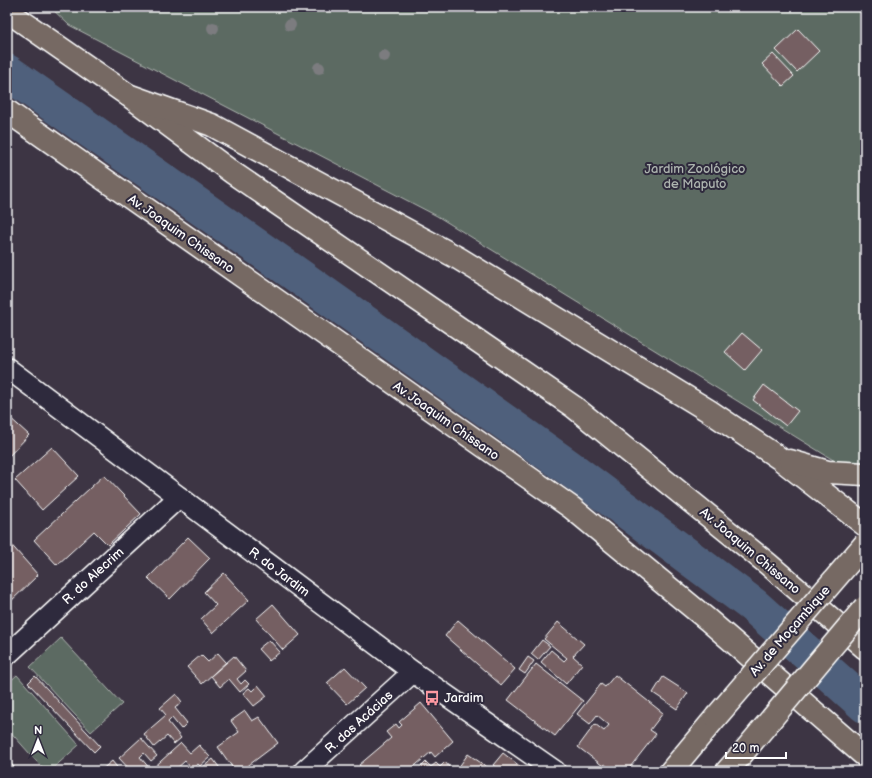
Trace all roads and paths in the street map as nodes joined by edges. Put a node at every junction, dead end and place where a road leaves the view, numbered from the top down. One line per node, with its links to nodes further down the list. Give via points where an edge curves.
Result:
1 (7, 11): 2 (main road, Av. Joaquim Chissano)
2 (128, 95): 5 (main road, via 212,125 458,258 709,411); 11 (main road, Av. Joaquim Chissano, via 233,174 574,407 768,564)
3 (7, 111): 14 (main road, Av. Joaquim Chissano, via 572,508 708,620)
4 (7, 368): 7 (street, R. do Jardim)
5 (779, 458): 6 (main road, via 828,472); 8 (main road)
6 (865, 474)
7 (179, 498): 12 (street, R. do Alecrim); 13 (street, R. do Jardim)
8 (865, 526)
9 (865, 544): 17 (main road, Av. de Moçambique, bridge)
10 (865, 607): 18 (main road, bridge)
11 (865, 648)
12 (7, 655)
13 (413, 672): 15 (street, R. das Acácias); 16 (street, R. do Jardim)
14 (865, 756)
15 (304, 771)
16 (555, 771)
17 (671, 771)
18 (728, 771)

